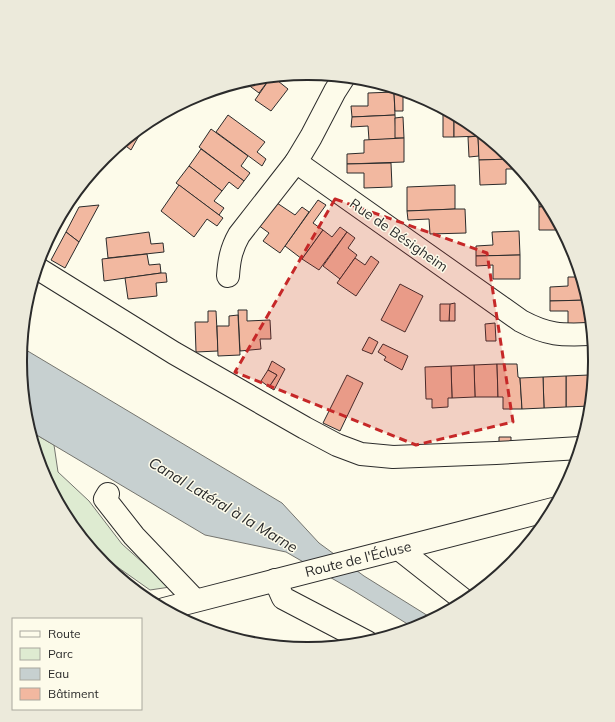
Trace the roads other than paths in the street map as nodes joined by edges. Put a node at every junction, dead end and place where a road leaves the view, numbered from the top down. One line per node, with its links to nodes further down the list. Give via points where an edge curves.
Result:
1 (340, 83): 2 (street)
2 (296, 162): 4 (street, via 239,235 229,259); 5 (street, Rue de Bésigheim, via 521,321 537,330 552,334)
3 (42, 271): 6 (street, via 174,353 337,445 361,454 401,456)
4 (228, 276)
5 (587, 334)
6 (574, 448)
7 (108, 494): 12 (street, via 105,499 134,536)
8 (544, 511): 9 (street, Route de l'Écluse)
9 (399, 549): 10 (street, Route de l'Écluse); 11 (street)
10 (274, 580): 12 (street, Route de l'Écluse); 14 (street, via 283,598)
11 (460, 596)
12 (194, 600): 13 (street, Route de l'Écluse)
13 (171, 606)
14 (357, 637)

